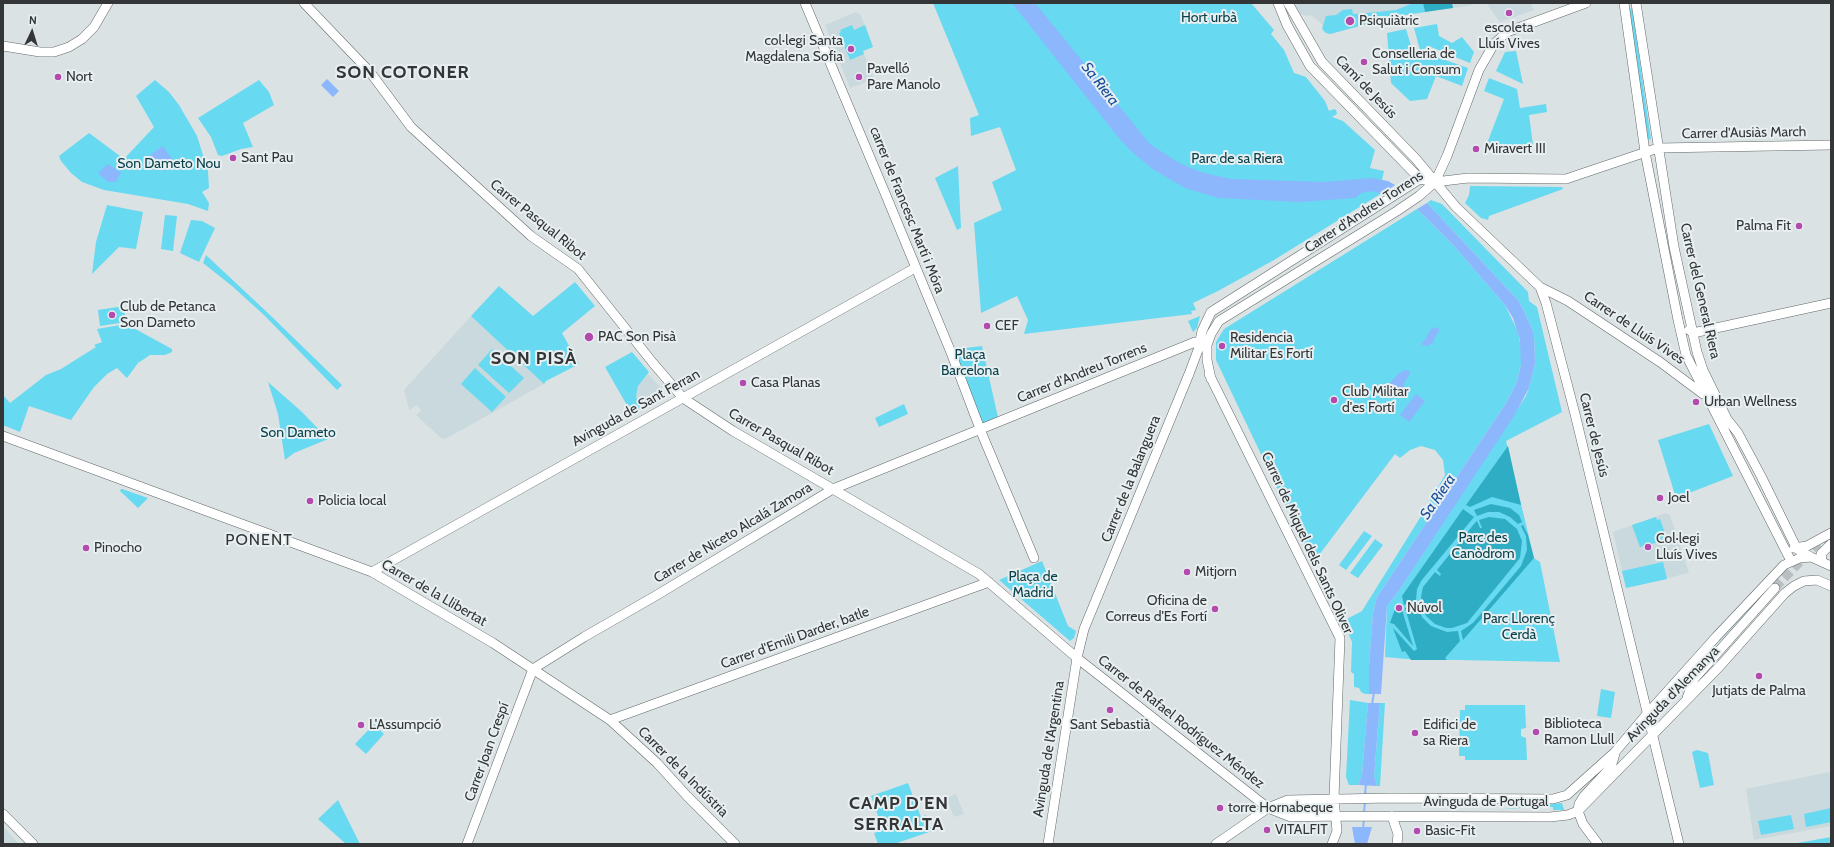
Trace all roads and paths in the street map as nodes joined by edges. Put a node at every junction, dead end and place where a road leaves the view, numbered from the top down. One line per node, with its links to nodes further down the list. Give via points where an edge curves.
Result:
1 (108, 3): 10 (street, via 94,27 69,48 40,52)
2 (304, 3): 25 (street, Carrer Pasqual Ribot, via 370,72 411,127 531,236 578,269)
3 (805, 3): 17 (street, carrer de Francesc Martí i Móra)
4 (1278, 3): 9 (street, Camí de Jesús)
5 (1288, 3): 11 (street, Camí de Jesús)
6 (1586, 3): 16 (street, via 1507,32 1494,44 1479,70)
7 (1624, 3): 14 (street, Carrer del General Riera)
8 (1636, 3): 13 (street, Carrer del General Riera)
9 (1287, 25): 11 (street, via 1307,46); 15 (street, Camí de Jesús, via 1310,66)
10 (3, 46)
11 (1314, 46): 16 (street, Camí de Jesús, via 1322,62)
12 (1831, 145): 13 (street, Carrer d'Ausiàs March)
13 (1658, 148): 14 (street, Carrer d'Ausiàs March); 22 (street, Carrer del General Riera, via 1675,254)
14 (1645, 152): 16 (street, Carrer d'Ausiàs March, via 1566,179 1468,178); 20 (street, Carrer del General Riera)
15 (1420, 179): 16 (street, Carrer d'Andreu Torrens); 21 (street, Carrer d'Andreu Torrens, via 1211,312)
16 (1435, 182): 18 (street, Carrer de Jesús, via 1474,224); 24 (street, Carrer d'Andreu Torrens, via 1397,211 1219,322 1207,345)
17 (915, 268): 25 (street, Avinguda de Sant Ferran); 28 (street, carrer de Francesc Martí i Móra)
18 (1540, 287): 26 (street, Carrer de Lluís Vives, via 1568,301 1673,370); 47 (street, Carrer de Jesús, via 1575,414)
19 (1831, 303): 22 (street)
20 (1678, 320): 22 (street); 26 (street, Carrer del General Riera, via 1686,355)
21 (1202, 331): 23 (street, Carrer de la Balanguera)
22 (1693, 333): 27 (street, Carrer del General Riera, via 1703,370)
23 (1197, 346): 24 (street, Carrer de Miquel dels Sants Oliver); 28 (street, Carrer d'Andreu Torrens); 44 (street, Carrer de la Balanguera, via 1084,629)
24 (1211, 379): 51 (street, Carrer de Miquel dels Sants Oliver, via 1340,638)
25 (683, 398): 30 (street, Carrer Pasqual Ribot, via 733,431); 40 (street, Avinguda de Sant Ferran)
26 (1707, 398): 32 (street, Carrer del General Riera)
27 (1727, 419): 32 (street); 34 (street, Carrer del General Riera, via 1738,433)
28 (980, 430): 30 (street, Carrer de Niceto Alcalá Zamora); 36 (street)
29 (3, 436): 40 (street, Carrer de la Llibertat)
30 (833, 489): 41 (street, Carrer Pasqual Ribot); 45 (street, Carrer de Niceto Alcalá Zamora)
31 (1831, 533): 34 (street)
32 (1784, 541): 34 (street); 37 (street, Carrer del General Riera)
33 (1831, 544): 38 (street, via 1821,554)
34 (1797, 549): 35 (street)
35 (1811, 557): 37 (street, Avinguda d'Alemanya); 38 (street)
36 (1034, 558)
37 (1791, 561): 47 (street, Avinguda d'Alemanya, via 1771,578)
38 (1822, 561): 39 (street)
39 (1831, 566)
40 (372, 572): 45 (street, Carrer de la Llibertat)
41 (989, 582): 44 (street, Carrer Pasqual Ribot); 48 (street, Carrer d'Emili Darder, batle)
42 (1829, 585): 46 (street, Avinguda d'Alemanya, via 1811,580 1804,581 1785,592)
43 (1775, 588): 46 (street, via 1694,679)
44 (1077, 658): 53 (street, Carrer de Rafael Rodríguez Méndez); 61 (street, Avinguda de l'Argentina)
45 (533, 669): 48 (street, Carrer de la Llibertat); 59 (street, Carrer Joan Crespí)
46 (1685, 702): 49 (street, Avinguda d'Alemanya)
47 (1648, 714): 49 (street, Carrer de Jesús); 50 (street, Avinguda d'Alemanya)
48 (610, 720): 60 (street, Carrer de la Indústria, via 657,763)
49 (1653, 735): 54 (street, Avinguda d'Alemanya); 66 (street, Carrer de Jesús)
50 (1615, 752): 52 (street, Avinguda d'Alemanya, via 1567,795); 54 (street, Avinguda d'Alemanya, via 1611,767 1584,796)
51 (1334, 798): 52 (street, Avinguda de Portugal); 53 (street, Avinguda de Portugal, via 1288,800); 56 (street, Carrer de Miquel dels Sants Oliver)
52 (1553, 799)
53 (1268, 808): 56 (street, Carrer de Rafael Rodríguez Méndez, via 1291,817); 62 (street, Avinguda de Portugal)
54 (1578, 811): 57 (street, Avinguda de Portugal, via 1550,817); 65 (street, via 1583,824)
55 (3, 814): 58 (street)
56 (1336, 816): 57 (street, Avinguda de Portugal); 63 (street, Carrer de Miquel dels Sants Oliver, via 1337,831)
57 (1392, 816): 64 (street, via 1398,834)
58 (33, 844)
59 (467, 844)
60 (735, 844)
61 (1048, 844)
62 (1216, 844)
63 (1332, 844)
64 (1397, 844)
65 (1598, 844)
66 (1679, 844)

